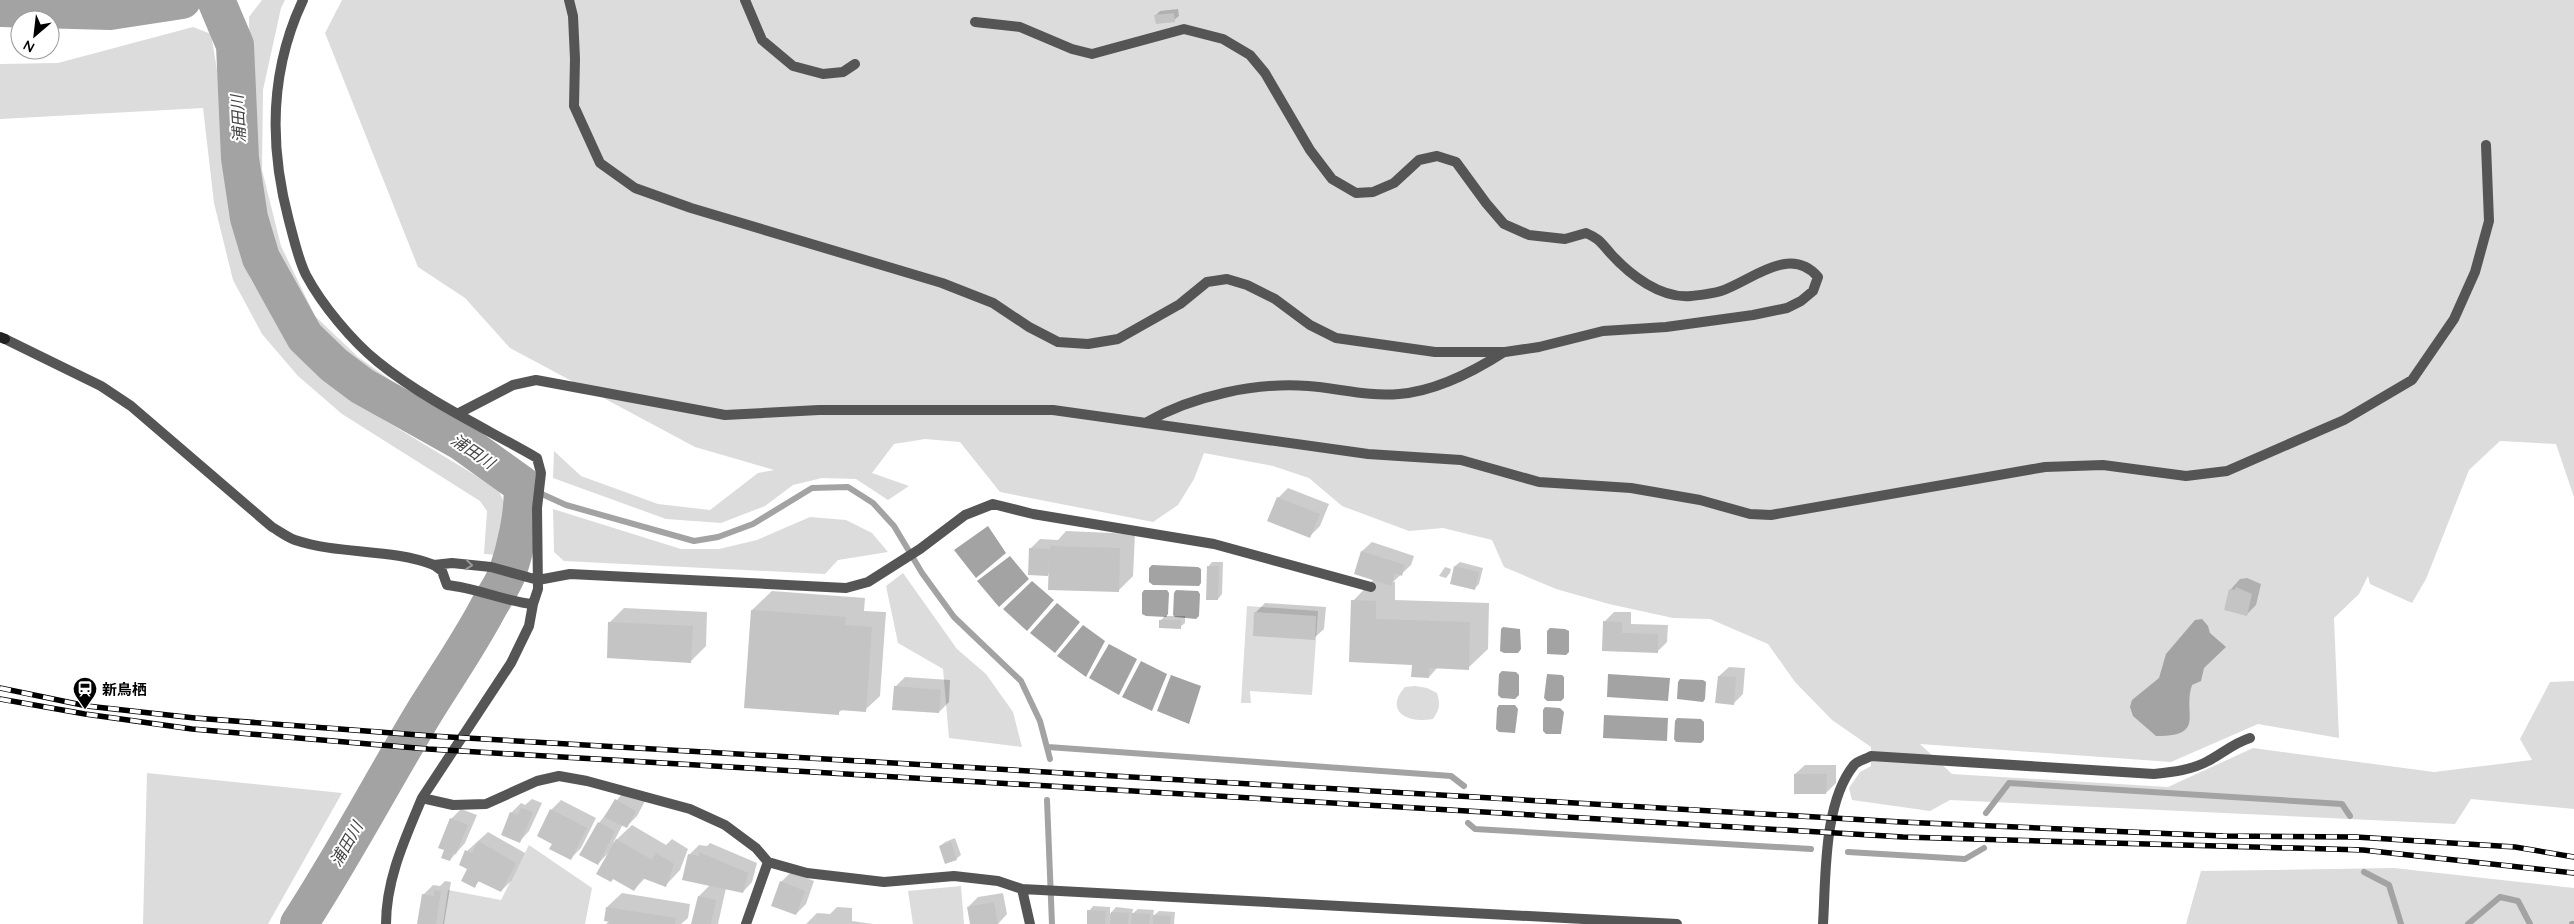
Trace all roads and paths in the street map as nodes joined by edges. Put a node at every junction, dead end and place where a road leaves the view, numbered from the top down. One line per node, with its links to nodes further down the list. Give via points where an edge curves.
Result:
1 (303, 0): 9 (street, via 296,14 278,80 274,130 281,190 306,275 345,332 378,362 408,384)
2 (569, 0): 8 (street, via 573,16 574,106 600,163 635,188 691,208 942,283 993,303 1058,342 1088,344 1118,339 1180,304 1207,282 1227,279 1275,299 1310,325 1336,338 1436,352)
3 (745, 0): 5 (street, via 762,40 793,66 823,74 843,72)
4 (975, 22): 8 (street, via 1020,27 1063,46 1092,54 1184,29 1223,39 1250,55 1265,73 1310,150 1332,179 1356,193 1374,192 1394,183 1419,160 1437,156 1456,162 1504,224 1528,235 1565,239 1586,232 1600,240 1631,273 1658,290 1688,296 1720,292 1776,265 1789,263 1807,267 1818,277 1813,291 1787,308 1666,327 1603,331)
5 (855, 64)
6 (2486, 145): 10 (street, via 2489,221 2475,272 2454,319 2412,380 2344,420 2227,471 2186,476 2103,465 2045,467 1771,515 1750,514 1700,500 1631,488 1539,482 1461,460 1368,454)
7 (2, 338): 11 (street, via 101,386 131,406 272,527 293,540 416,558)
8 (1505, 352): 10 (street, via 1474,371 1421,391 1397,395 1261,385 1163,412)
9 (459, 413): 10 (street, via 513,385 536,380 725,415 819,410 1053,410); 12 (street, via 537,458 541,473 537,508)
10 (1147, 422)
11 (434, 565): 12 (street, one-way to 12, via 491,567); 14 (street, via 442,571 447,585 489,592 510,602)
12 (538, 580): 13 (street, via 570,574 846,588 882,574 964,515 993,504 1033,514 1214,544); 14 (street)
13 (1371, 587)
14 (533, 604): 16 (street, via 529,626 511,662)
15 (2250, 738): 23 (street, via 2184,771 2154,774 1871,756 1854,764 1831,818)
16 (422, 798): 17 (street, via 453,805 486,804 538,781 559,776 588,781 690,808 725,825 756,848); 19 (street, via 392,878)
17 (768, 862): 18 (street, via 807,873 850,879 884,882 954,876); 20 (street)
18 (1027, 888): 21 (street); 22 (street)
19 (386, 924)
20 (746, 924)
21 (1030, 924)
22 (1677, 924)
23 (1823, 924)

